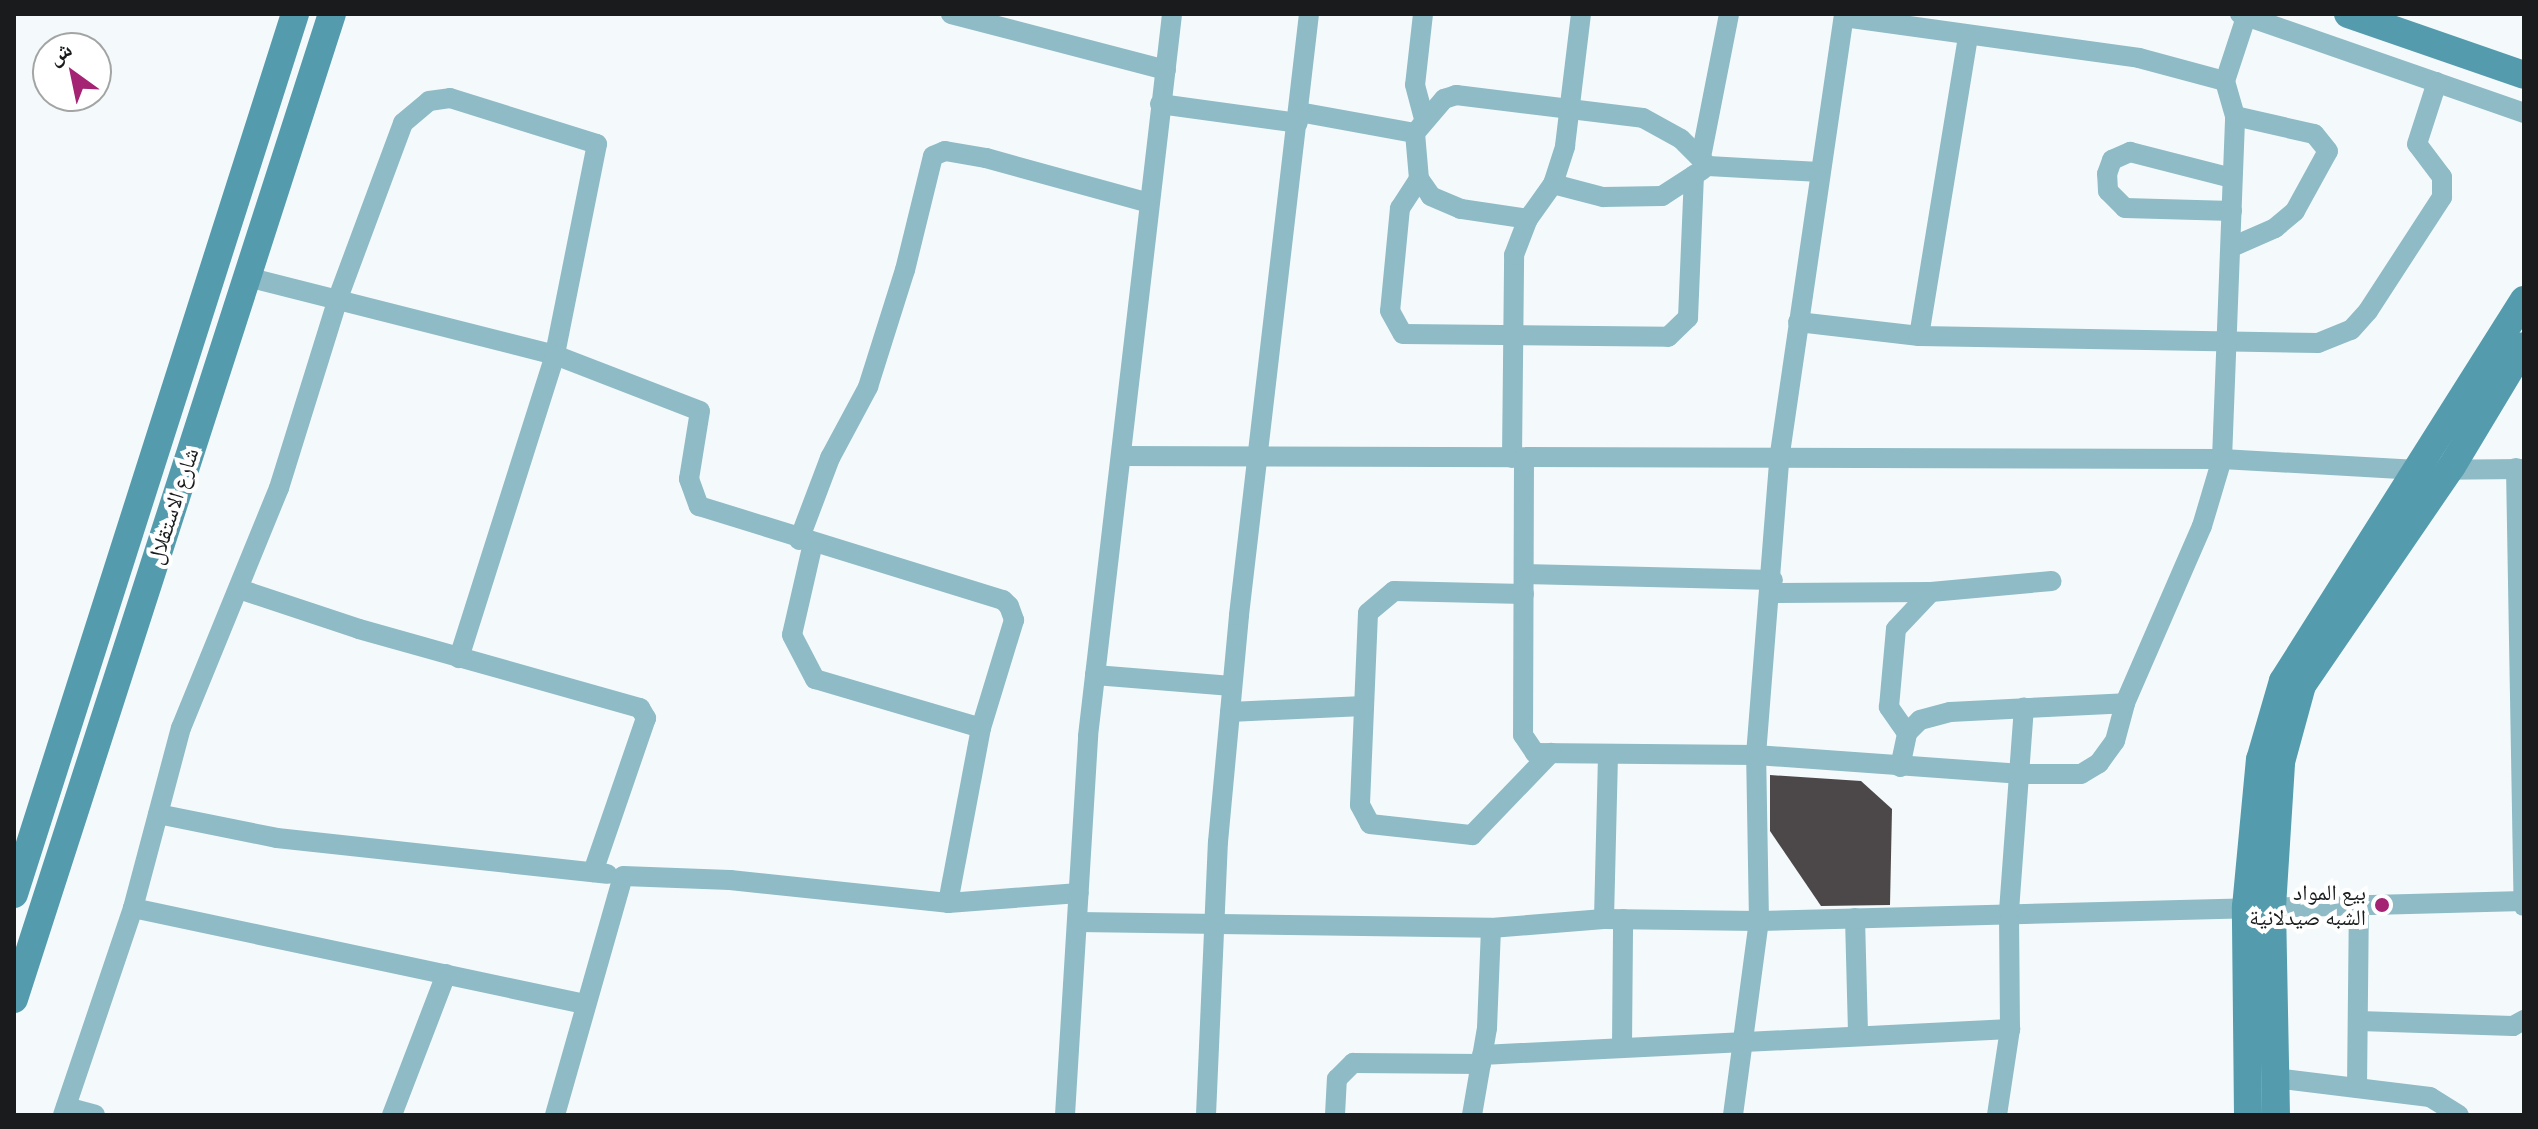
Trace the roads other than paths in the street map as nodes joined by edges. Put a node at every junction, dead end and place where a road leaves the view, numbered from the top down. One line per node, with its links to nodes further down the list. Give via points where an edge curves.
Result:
1 (295, 14): 73 (main road, شارع الاستقلال)
2 (332, 14): 32 (main road, شارع الاستقلال)
3 (951, 14): 13 (street)
4 (1172, 14): 13 (street)
5 (1309, 14): 21 (street)
6 (1423, 14): 22 (street, via 1415,85)
7 (1581, 14): 18 (street)
8 (1729, 14): 23 (street)
9 (2245, 14): 15 (street); 16 (street)
10 (2348, 14): 14 (main road)
11 (1844, 16): 12 (street); 24 (street)
12 (1968, 36): 15 (street, via 2139,58); 36 (street)
13 (1166, 70): 17 (street)
14 (2524, 75)
15 (2225, 81): 20 (street)
16 (2437, 82): 19 (street); 38 (street, via 2417,144 2446,186 2368,311 2351,330 2318,343)
17 (1160, 104): 21 (street); 28 (street)
18 (1569, 110): 22 (street, via 1456,95 1444,99); 23 (street, via 1656,122); 27 (street)
19 (2524, 113)
20 (2235, 116): 25 (street); 31 (street, via 2314,134 2328,151 2295,211 2275,228)
21 (1298, 118): 22 (street); 42 (street)
22 (1420, 126): 26 (street)
23 (1701, 166): 24 (street); 27 (street, via 1662,196 1603,197); 37 (street, via 1688,318 1668,337)
24 (1820, 172): 35 (street)
25 (2232, 178): 29 (street); 29 (street, via 2130,152 2112,160 2107,174 2108,191 2125,208)
26 (1419, 179): 30 (street, via 1431,196 1461,209); 37 (street, via 1400,208 1393,324 1403,334)
27 (1553, 184): 30 (street)
28 (1149, 203): 41 (street); 49 (street, via 986,158 945,151 933,156 868,387 830,458)
29 (2232, 211): 31 (street)
30 (1528, 219): 37 (street, via 1514,255)
31 (2232, 247): 38 (street)
32 (247, 277): 33 (street); 87 (main road, شارع الاستقلال)
33 (338, 298): 40 (street); 40 (street, via 403,123 429,101 450,98 597,144); 53 (street, via 279,488)
34 (2524, 300): 48 (main road)
35 (1798, 322): 36 (street); 45 (street)
36 (1919, 336): 38 (street)
37 (1513, 338): 43 (street)
38 (2223, 345): 44 (street)
39 (2524, 346): 46 (main road)
40 (555, 355): 49 (street, via 695,406 702,416 689,479 692,499 740,522); 55 (street)
41 (1122, 456): 42 (street); 56 (street)
42 (1258, 457): 43 (street); 57 (street)
43 (1518, 458): 45 (street); 51 (street)
44 (2222, 459): 45 (street); 48 (street); 58 (street, via 2202,526)
45 (1779, 460): 52 (street)
46 (2452, 466): 47 (street); 48 (street); 77 (main road, via 2302,685 2281,762)
47 (2520, 468): 75 (street)
48 (2418, 470): 77 (main road, via 2283,681 2260,760)
49 (806, 541): 62 (street, via 792,635 815,679); 62 (street, via 1009,606 1014,620)
50 (2051, 581): 54 (street)
51 (1524, 584): 52 (street); 59 (street, via 1394,591 1368,613); 64 (street, via 1523,735 1535,753)
52 (1772, 587): 54 (street); 66 (street)
53 (239, 589): 55 (street); 69 (street, via 181,728)
54 (1931, 592): 63 (street, via 1896,629 1889,707)
55 (459, 658): 70 (street, via 645,713)
56 (1095, 675): 57 (street); 72 (street)
57 (1232, 686): 61 (street)
58 (2125, 703): 60 (street); 68 (street, via 2115,741 2099,763 2081,774)
59 (1364, 706): 61 (street); 64 (street, via 1360,805 1370,824 1472,835)
60 (2024, 708): 63 (street, via 1950,712 1920,720); 68 (street)
61 (1230, 712): 84 (street)
62 (981, 728): 74 (street)
63 (1907, 733): 67 (street)
64 (1551, 753): 65 (street)
65 (1608, 754): 66 (street); 81 (street)
66 (1756, 755): 67 (street); 82 (street)
67 (1900, 767): 68 (street)
68 (2018, 774): 79 (street)
69 (158, 814): 70 (street, via 277,838); 78 (street)
70 (593, 872): 71 (street)
71 (623, 876): 74 (street, via 730,880); 88 (street)
72 (1079, 893): 74 (street); 83 (street)
73 (14, 894)
74 (948, 903)
75 (2524, 903): 76 (street)
76 (2359, 905): 77 (street); 90 (street)
77 (2259, 907): 79 (street); 96 (main road); 108 (main road)
78 (133, 908): 86 (street); 98 (street)
79 (2009, 911): 80 (street); 91 (street)
80 (1855, 918): 82 (street); 92 (street)
81 (1614, 919): 82 (street); 85 (street); 94 (street)
82 (1759, 921): 93 (street)
83 (1078, 922): 84 (street); 102 (street)
84 (1215, 928): 85 (street); 103 (street)
85 (1491, 928): 95 (street)
86 (446, 974): 88 (street); 100 (street)
87 (14, 999)
88 (584, 1004): 101 (street)
89 (2524, 1020): 90 (street, via 2513,1026)
90 (2359, 1021): 97 (street)
91 (2010, 1029): 92 (street); 107 (street)
92 (1858, 1035): 93 (street)
93 (1741, 1039): 94 (street); 106 (street)
94 (1622, 1046): 95 (street)
95 (1482, 1060): 104 (street, via 1353,1063 1337,1079); 105 (street)
96 (2275, 1078): 97 (street); 109 (main road)
97 (2357, 1088): 110 (street, via 2430,1097)
98 (65, 1111): 99 (street)
99 (95, 1115)
100 (392, 1115)
101 (555, 1115)
102 (1065, 1115)
103 (1206, 1115)
104 (1335, 1115)
105 (1472, 1115)
106 (1733, 1115)
107 (1997, 1115)
108 (2248, 1115)
109 (2276, 1115)
110 (2459, 1115)

